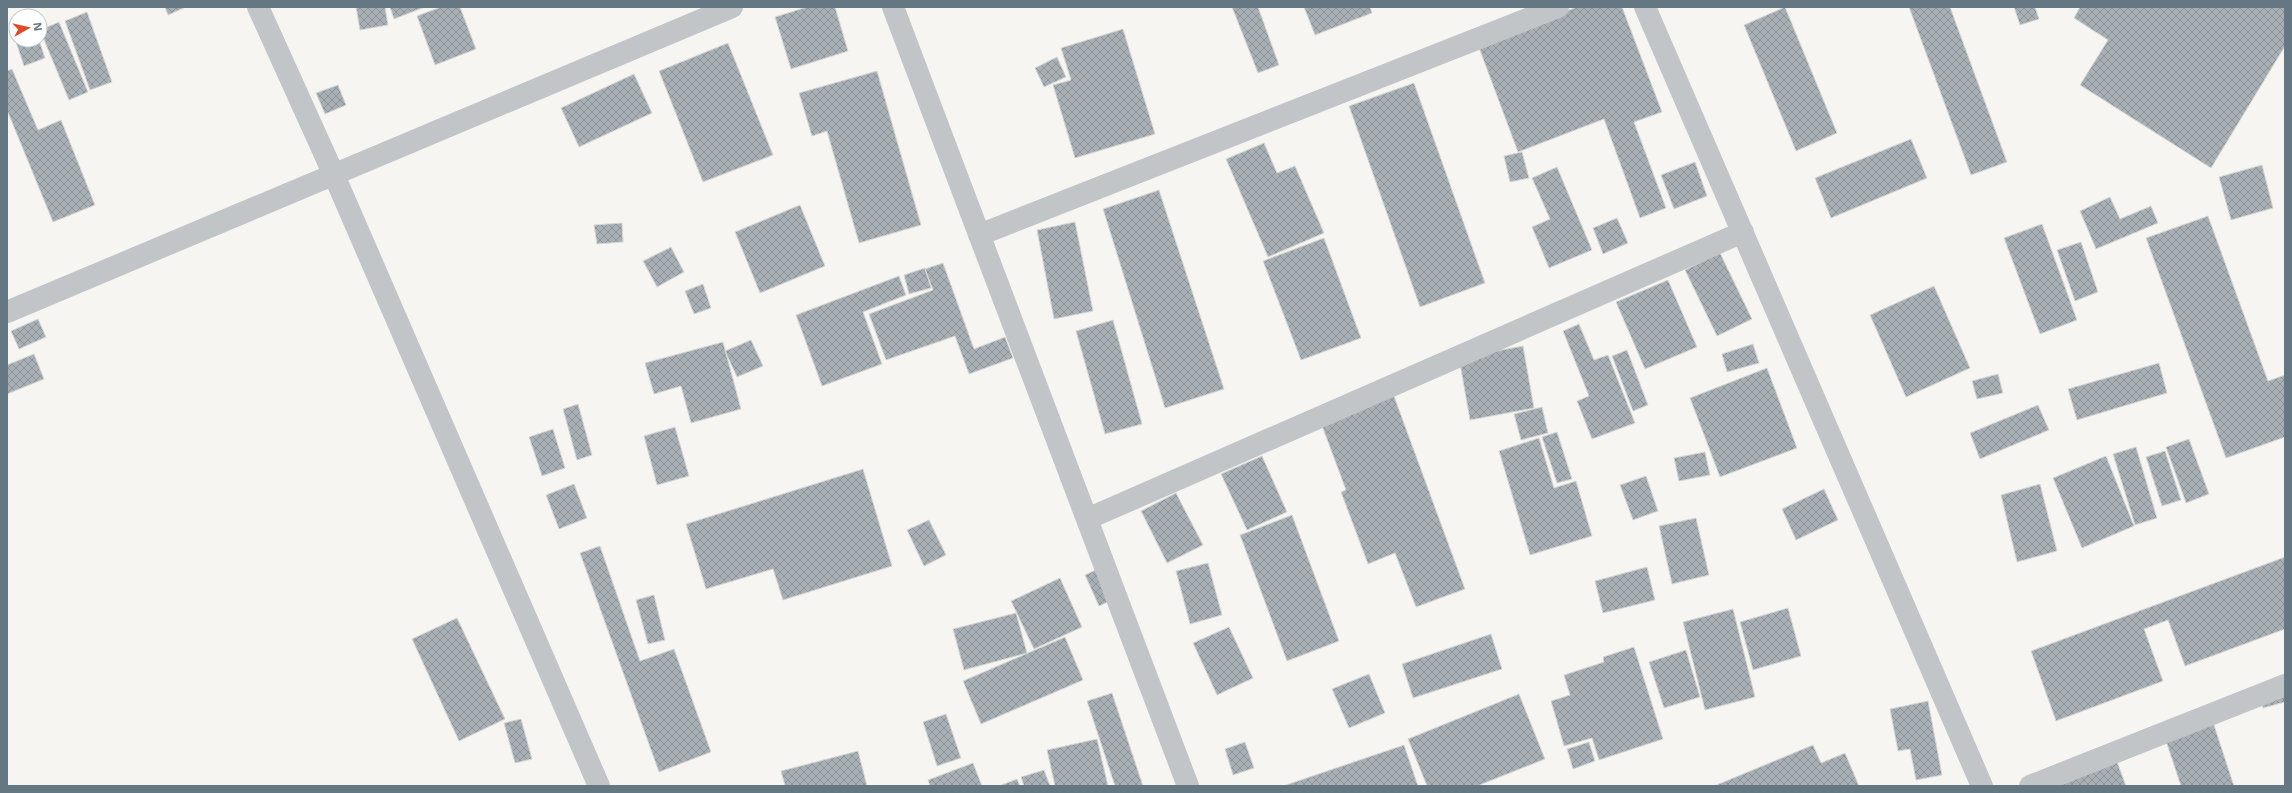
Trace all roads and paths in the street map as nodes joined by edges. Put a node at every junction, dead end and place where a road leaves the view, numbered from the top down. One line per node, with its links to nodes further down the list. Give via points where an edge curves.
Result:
1 (258, 7): 6 (street)
2 (732, 7): 6 (street)
3 (893, 7): 8 (street)
4 (1558, 7): 8 (street)
5 (1645, 7): 7 (street)
6 (334, 175): 9 (street); 12 (street)
7 (1743, 232): 10 (street); 14 (street)
8 (979, 235): 10 (street)
9 (7, 312)
10 (1087, 519): 13 (street)
11 (2285, 685): 15 (street)
12 (599, 786)
13 (1188, 786)
14 (1982, 786)
15 (2030, 786)

